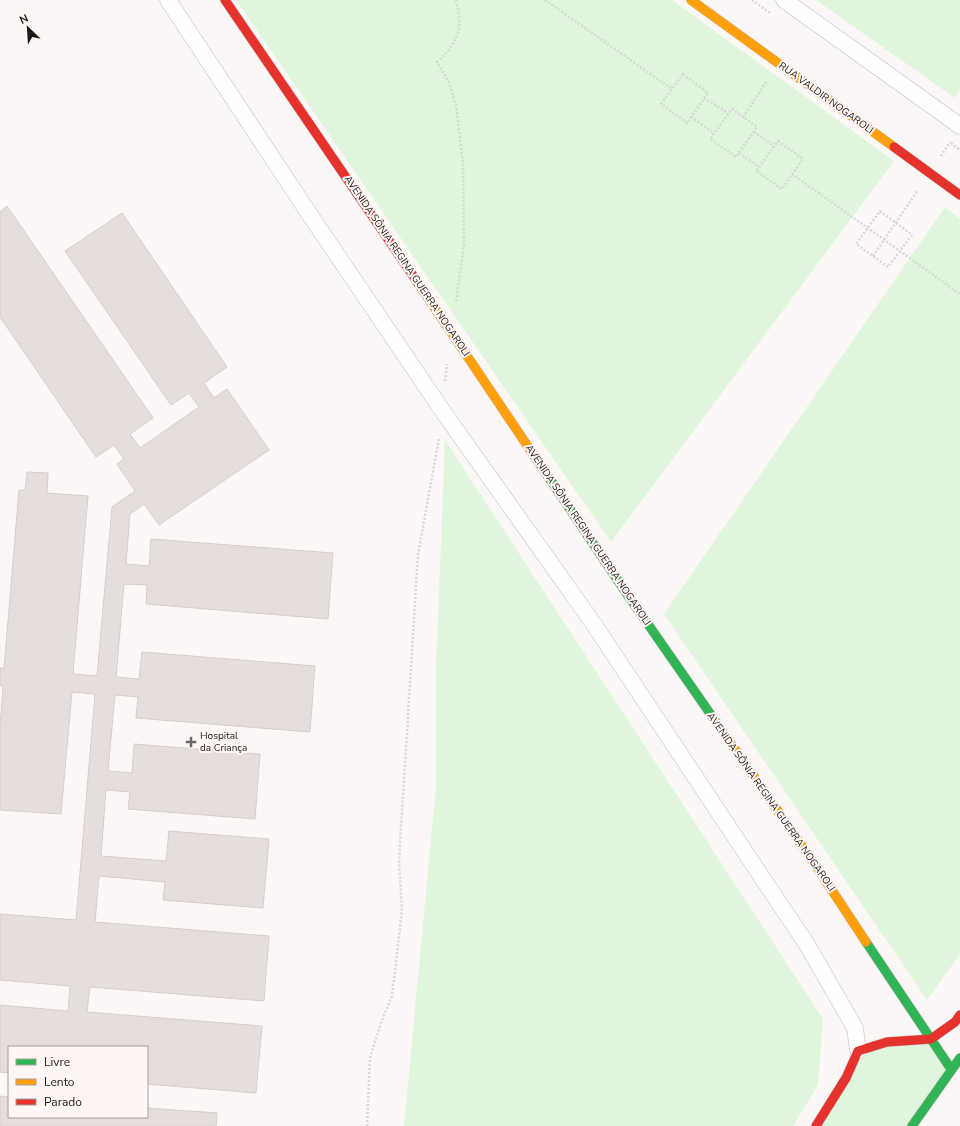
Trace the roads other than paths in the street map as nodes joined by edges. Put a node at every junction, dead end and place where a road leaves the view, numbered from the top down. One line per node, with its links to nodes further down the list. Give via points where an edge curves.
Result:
1 (168, 0): 9 (street, via 444,413 593,623 801,937 856,1028)
2 (225, 0): 8 (street, AVENIDA SÔNIA REGINA GUERRA NOGAROLI, via 641,614 814,863)
3 (692, 0): 6 (street, RUA VALDIR NOGAROLI)
4 (784, 0): 5 (street)
5 (960, 126)
6 (960, 195)
7 (960, 1015): 8 (street, via 955,1022)
8 (931, 1039): 9 (street, via 887,1042); 11 (street, AVENIDA SÔNIA REGINA GUERRA NOGAROLI)
9 (858, 1051): 12 (street, via 846,1078)
10 (960, 1058): 11 (street)
11 (952, 1069): 13 (street)
12 (816, 1126)
13 (912, 1126)

